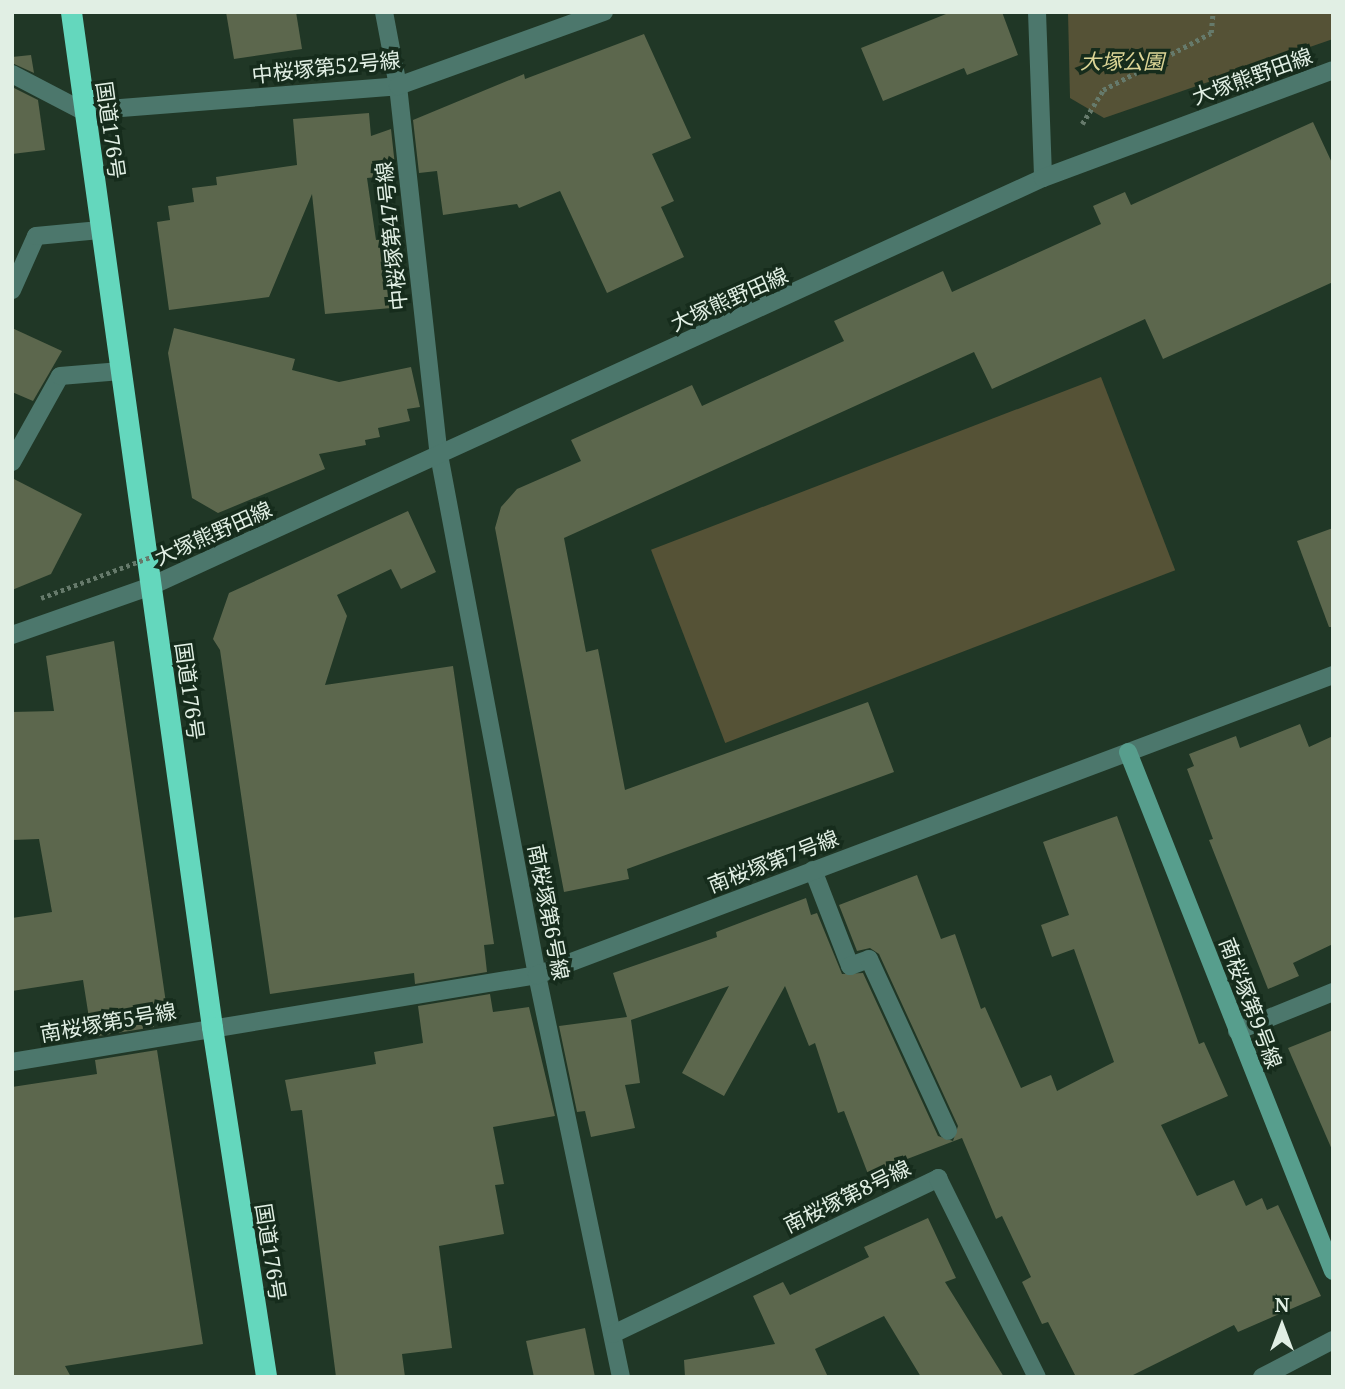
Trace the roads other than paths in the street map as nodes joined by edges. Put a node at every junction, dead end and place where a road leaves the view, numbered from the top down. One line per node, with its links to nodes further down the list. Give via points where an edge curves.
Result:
1 (71, 12): 8 (highway, 国道176号)
2 (384, 12): 7 (street, 中桜塚第47号線)
3 (604, 12): 7 (street, 中桜塚第52号線)
4 (1037, 12): 9 (street)
5 (1333, 70): 9 (street, 大塚熊野田線)
6 (12, 74): 8 (street)
7 (398, 86): 8 (street, 中桜塚第52号線); 14 (street, 中桜塚第47号線)
8 (83, 111): 10 (highway, 国道176号)
9 (1043, 178): 14 (street, 大塚熊野田線)
10 (100, 230): 11 (street, via 36,236); 13 (highway, 国道176号)
11 (18, 262): 12 (street)
12 (12, 289)
13 (121, 371): 15 (street, via 60,376); 16 (highway, 国道176号)
14 (439, 455): 16 (street, 大塚熊野田線); 21 (street, 南桜塚第6号線)
15 (12, 462)
16 (151, 586): 17 (street, 大塚熊野田線); 23 (highway, 国道176号)
17 (12, 635)
18 (1333, 675): 19 (street, 南桜塚第7号線)
19 (1128, 752): 20 (street, 南桜塚第7号線); 24 (street, 南桜塚第9号線)
20 (813, 870): 21 (street, 南桜塚第7号線); 26 (street, via 850,966 869,959)
21 (537, 975): 23 (street, 南桜塚第7号線); 28 (street, 南桜塚第6号線)
22 (1333, 992): 24 (street)
23 (212, 1027): 25 (street, 南桜塚第5号線); 30 (highway, 国道176号)
24 (1237, 1031): 27 (street, 南桜塚第9号線)
25 (12, 1062)
26 (948, 1131)
27 (1333, 1271)
28 (613, 1334): 31 (street, 南桜塚第6号線); 32 (street, 南桜塚第8号線, via 938,1178)
29 (1333, 1340): 33 (street)
30 (266, 1377)
31 (621, 1377)
32 (1037, 1377)
33 (1262, 1377)

